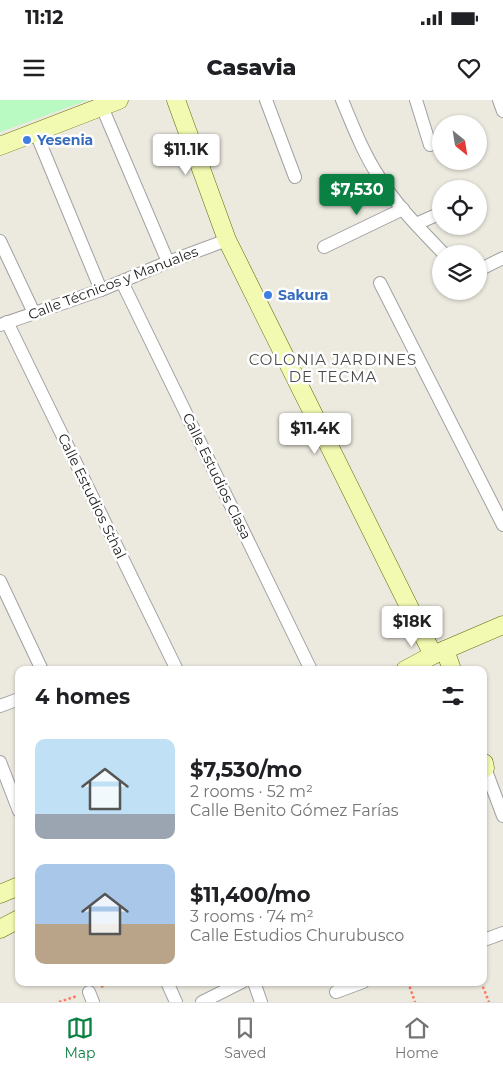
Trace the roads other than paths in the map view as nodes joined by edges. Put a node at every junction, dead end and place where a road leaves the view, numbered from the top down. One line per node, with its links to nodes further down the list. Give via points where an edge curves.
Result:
1 (119, 100): 7 (street)
2 (176, 100): 16 (street)
3 (266, 100): 12 (street)
4 (342, 100): 13 (street, via 359,142 379,178)
5 (416, 100): 10 (street)
6 (499, 100): 8 (street)
7 (102, 107): 9 (street); 21 (street)
8 (503, 111)
9 (36, 133): 11 (street); 25 (street)
10 (430, 145)
11 (0, 146)
12 (295, 177)
13 (403, 209): 15 (street); 19 (street)
14 (432, 217): 15 (street)
15 (416, 224): 18 (street)
16 (227, 240): 21 (street, Calle Técnicos y Manuales); 31 (street)
17 (0, 241): 26 (street)
18 (436, 245)
19 (324, 247)
20 (503, 258): 22 (street)
21 (168, 262): 23 (street, Calle Técnicos y Manuales)
22 (487, 266)
23 (122, 282): 25 (street, Calle Técnicos y Manuales); 34 (street, Calle Estudios Clasa)
24 (380, 283): 28 (street)
25 (100, 290): 26 (street, Calle Técnicos y Manuales)
26 (34, 313): 27 (street, Calle Técnicos y Manuales)
27 (3, 324): 33 (street, Calle Estudios Sthal)
28 (503, 525)
29 (0, 581): 32 (street)
30 (503, 624): 31 (street)
31 (439, 653): 35 (street); 36 (street)
32 (40, 666)
33 (176, 666)
34 (310, 666)
35 (413, 666)
36 (449, 666)
37 (15, 700): 38 (street)
38 (0, 706)
39 (0, 762): 41 (street)
40 (487, 775): 42 (street)
41 (15, 800)
42 (503, 816)
43 (15, 888): 44 (street)
44 (0, 894)
45 (15, 919): 47 (street)
46 (15, 920): 48 (street)
47 (0, 924)
48 (0, 929)
49 (503, 933): 50 (street)
50 (487, 939)
51 (169, 986): 56 (street)
52 (234, 986): 57 (street)
53 (255, 986): 58 (street)
54 (352, 986): 55 (street)
55 (336, 992)
56 (176, 1002)
57 (202, 1002)
58 (261, 1002)

